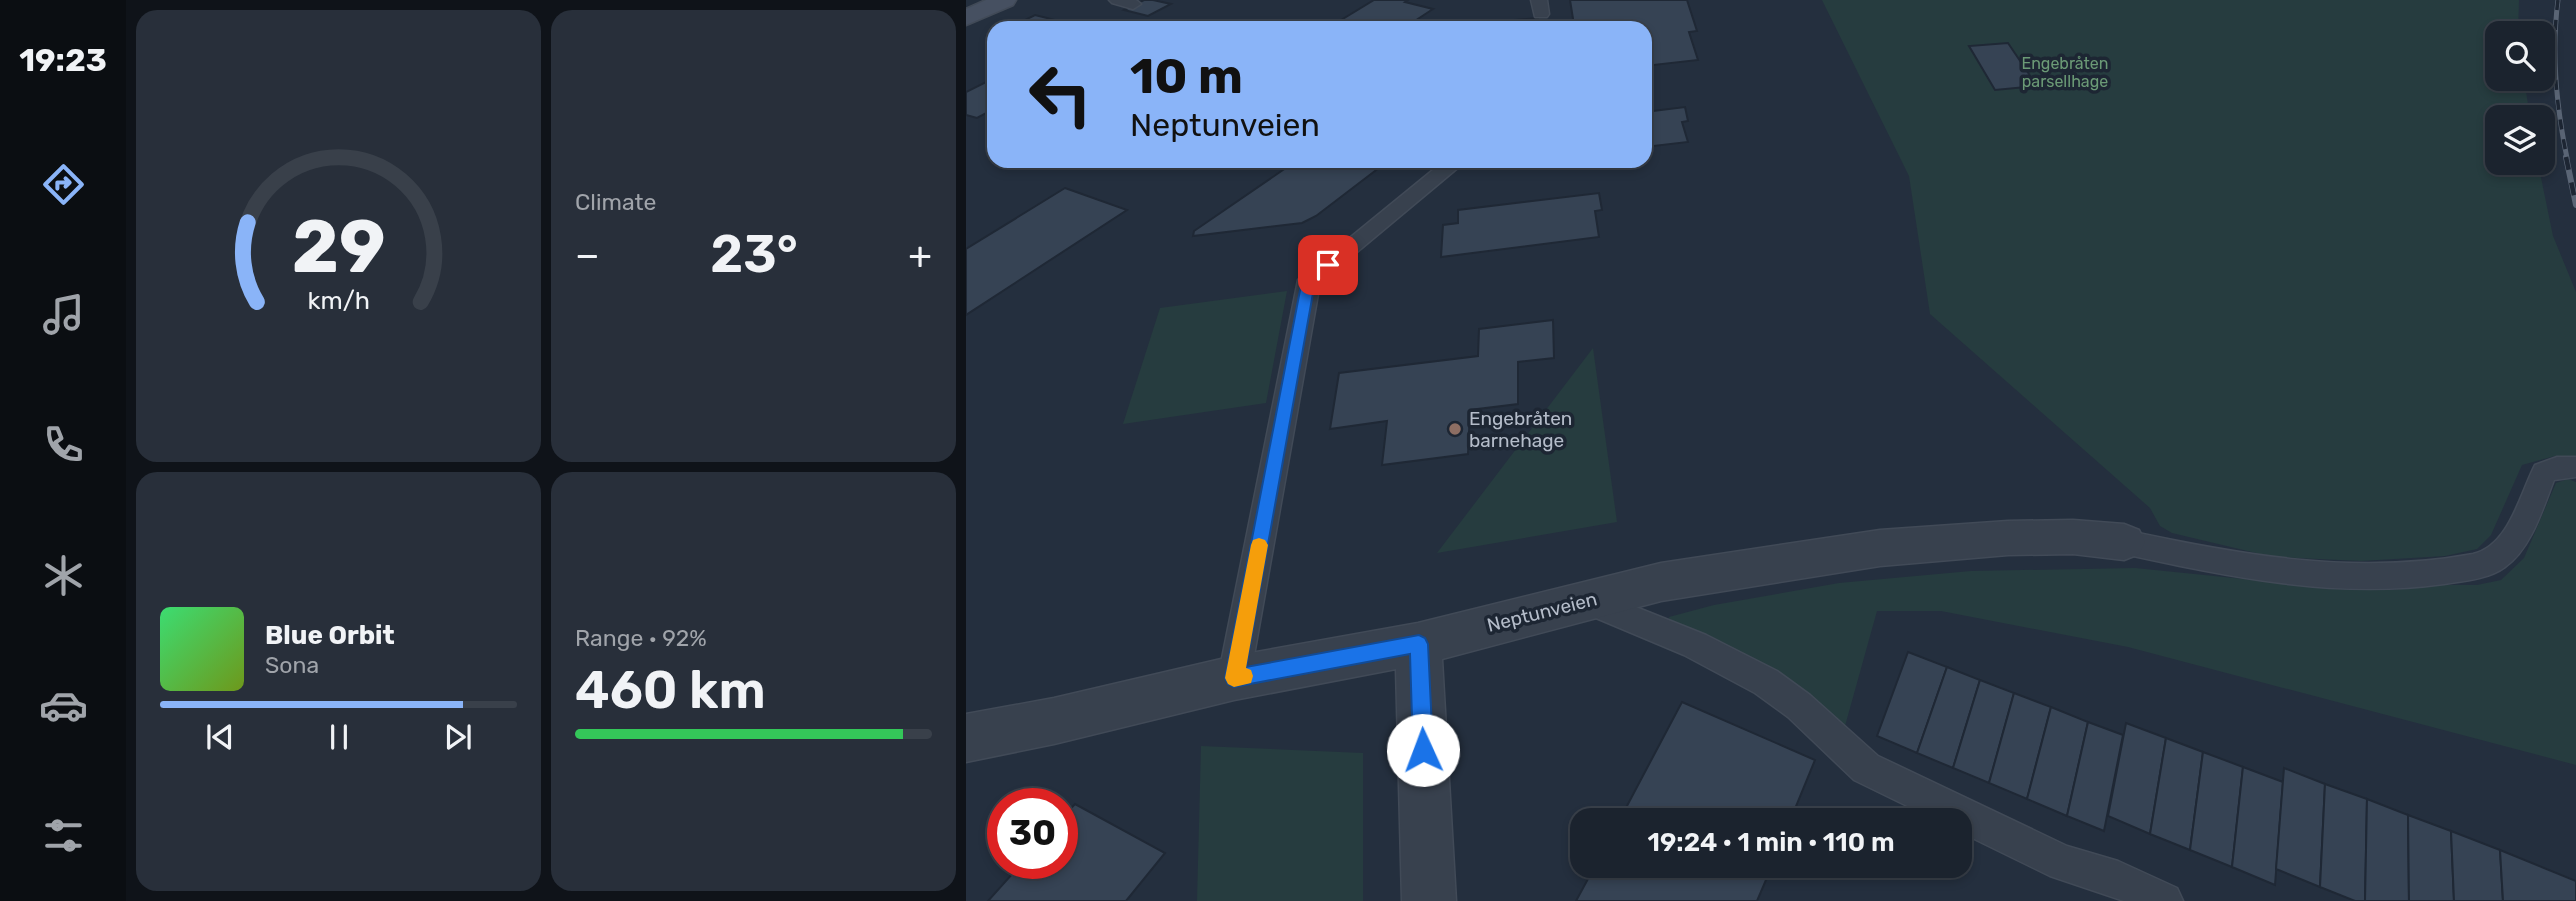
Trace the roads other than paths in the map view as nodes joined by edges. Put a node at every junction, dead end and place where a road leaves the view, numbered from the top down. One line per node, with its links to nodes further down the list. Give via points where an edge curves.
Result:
1 (1005, 0): 4 (street)
2 (1117, 0): 3 (lane)
3 (1133, 4)
4 (966, 18)
5 (1447, 168): 10 (lane, via 1309,280)
6 (2573, 467): 7 (lane, via 2544,473 2508,545 2494,559 2422,576 2363,579 2234,565)
7 (2124, 542): 8 (street, Neptunveien, via 2008,538 1881,548 1661,582)
8 (1588, 601): 9 (street, Neptunveien); 13 (lane, via 1695,645 1766,682 1866,768 2063,863 2118,879)
9 (1419, 644): 10 (street, Neptunveien); 12 (street)
10 (1234, 678): 11 (street, Neptunveien)
11 (966, 738)
12 (1429, 901)
13 (2164, 901)

